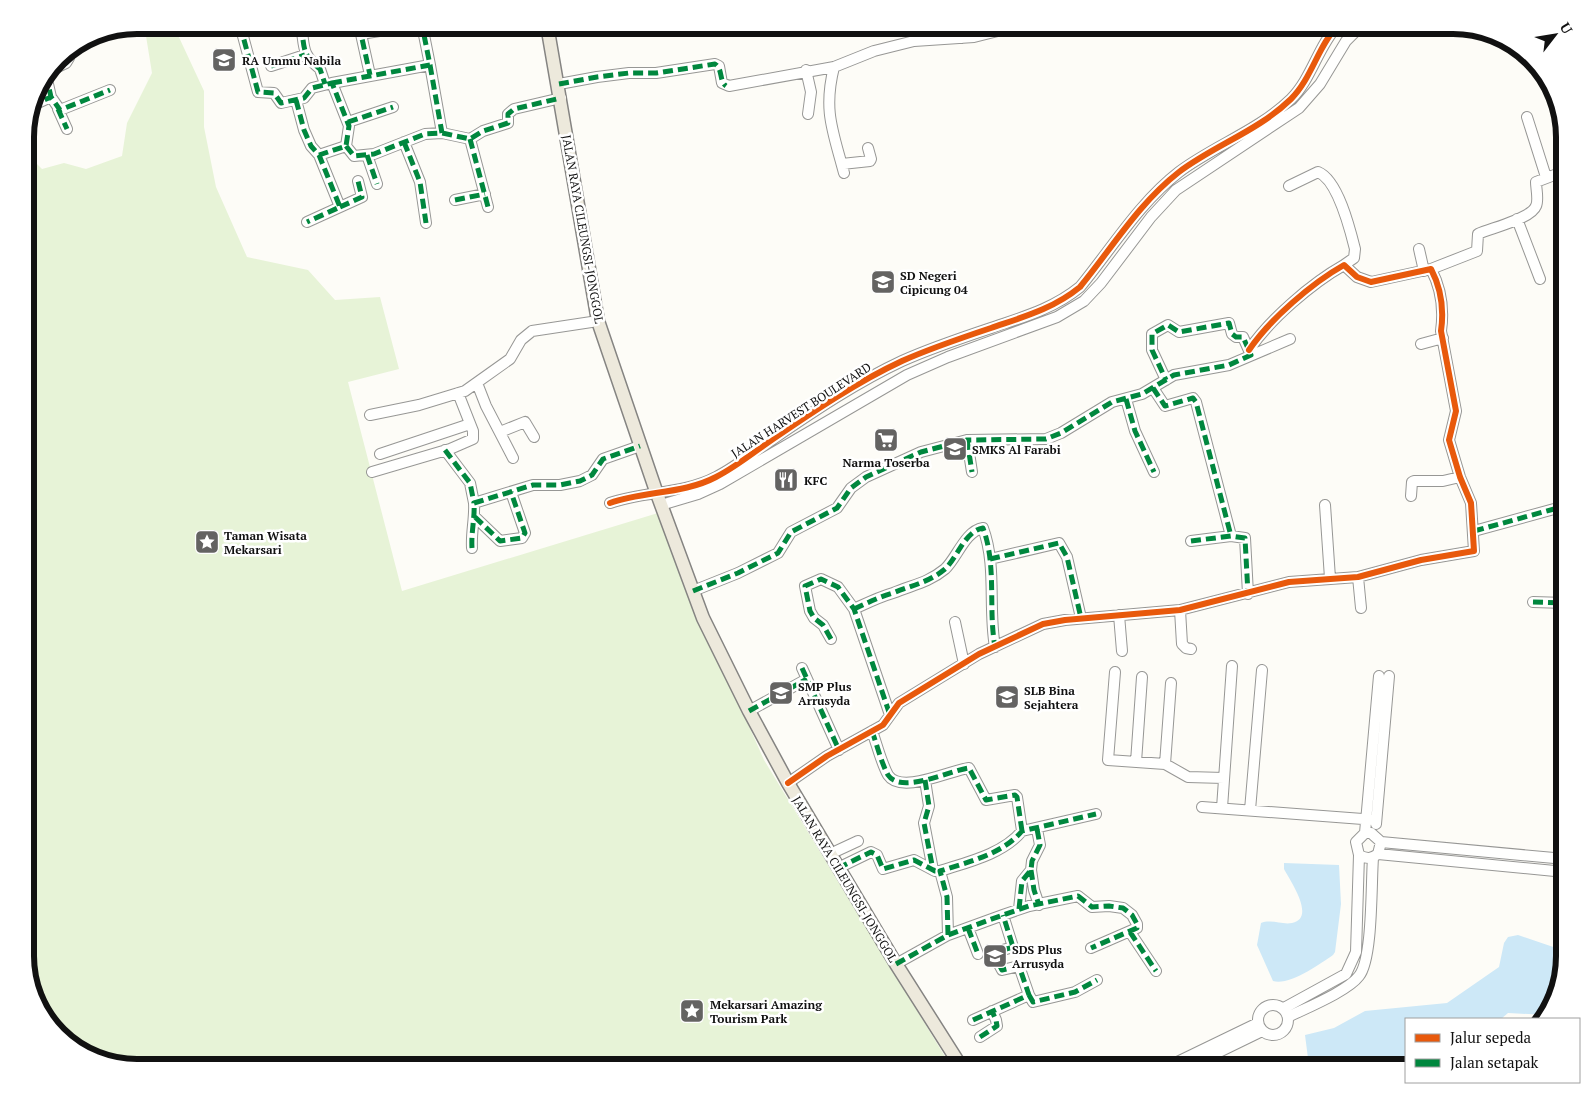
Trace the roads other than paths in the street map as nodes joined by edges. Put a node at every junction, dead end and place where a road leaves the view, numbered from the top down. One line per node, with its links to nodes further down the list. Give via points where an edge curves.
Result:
1 (242, 34): 23 (street, via 256,88 264,94 274,93 281,104)
2 (302, 34): 11 (street)
3 (361, 34): 16 (street)
4 (424, 34): 12 (street)
5 (549, 34): 19 (main road, JALAN RAYA CILEUNGSI-JONGGOL)
6 (961, 34): 10 (street)
7 (987, 34): 10 (street)
8 (1331, 34): 64 (street, JALAN HARVEST BOULEVARD, via 1291,98 1260,124 1191,164 1155,192 1070,296 1048,309 938,346 901,362)
9 (1353, 34): 67 (street, JALAN HARVEST BOULEVARD, via 1320,84 1299,108 1176,190 1084,301 1057,317 908,375)
10 (962, 38): 14 (street, via 914,41 874,51)
11 (306, 55): 13 (street); 18 (street, via 320,69)
12 (430, 65): 16 (street); 31 (street)
13 (271, 66)
14 (834, 67): 15 (street); 35 (street, via 828,102 843,169 870,161)
15 (806, 70): 19 (street, via 726,86 722,83 718,64); 27 (street, via 811,92)
16 (370, 75): 18 (street)
17 (48, 84): 21 (street)
18 (328, 84): 23 (street, via 309,88 305,97); 29 (street)
19 (559, 84): 22 (main road, JALAN RAYA CILEUNGSI-JONGGOL)
20 (110, 90): 26 (street)
21 (52, 97): 24 (street); 26 (street)
22 (561, 98): 32 (street, via 514,109 508,114 508,123); 54 (main road, JALAN RAYA CILEUNGSI-JONGGOL)
23 (296, 100): 36 (street, via 304,130)
24 (40, 102)
25 (393, 107): 29 (street)
26 (58, 109): 30 (street)
27 (808, 114)
28 (1527, 117): 39 (street)
29 (348, 122): 34 (street)
30 (67, 129)
31 (442, 133): 32 (street); 33 (street)
32 (470, 138): 43 (street)
33 (404, 142): 37 (street); 49 (street, via 420,182)
34 (346, 146): 36 (street); 37 (street, via 354,156)
35 (868, 148)
36 (319, 155): 45 (street)
37 (368, 155): 41 (street)
38 (1556, 174): 39 (street)
39 (1546, 177): 47 (street, via 1536,182 1535,208)
40 (358, 181): 45 (street, via 362,198)
41 (378, 184)
42 (1290, 186): 51 (street, via 1318,172 1333,186 1355,249 1354,258)
43 (485, 194): 44 (street); 46 (street)
44 (455, 200)
45 (340, 207): 48 (street)
46 (488, 207)
47 (1517, 219): 52 (street, via 1478,234 1477,252); 53 (street)
48 (307, 222)
49 (426, 223)
50 (1419, 249): 52 (street)
51 (1344, 265): 52 (street, via 1357,277 1371,282); 58 (street, via 1273,319)
52 (1428, 270): 55 (street, via 1442,302)
53 (1540, 280)
54 (598, 321): 60 (street, via 532,331 521,340 513,356); 71 (main road, JALAN RAYA CILEUNGSI-JONGGOL)
55 (1443, 338): 57 (street); 78 (street, via 1456,411 1448,436)
56 (1290, 339): 58 (street, via 1263,352)
57 (1421, 344)
58 (1250, 352): 59 (street, via 1229,365 1176,374); 59 (street, via 1243,337 1232,334 1229,323 1179,332 1168,325 1152,334 1152,350)
59 (1166, 380): 61 (street)
60 (477, 383): 62 (street); 68 (street)
61 (1153, 388): 63 (street); 89 (street, via 1165,406 1193,398 1196,402)
62 (458, 393): 65 (street); 66 (street)
63 (1126, 399): 70 (street, via 1112,402 1046,439); 77 (street, via 1135,431)
64 (810, 414): 67 (street); 80 (street, JALAN HARVEST BOULEVARD, via 717,477 688,487)
65 (370, 415)
66 (470, 424): 72 (street, via 473,439); 73 (street)
67 (818, 427): 84 (street, JALAN HARVEST BOULEVARD, via 720,484)
68 (500, 432): 69 (street, via 525,422); 74 (street)
69 (534, 437)
70 (967, 440): 76 (street); 95 (street, via 920,452 873,473 851,488 837,508 791,532 778,553 738,574)
71 (640, 446): 79 (street, via 603,459 592,475 580,481 533,485); 80 (main road, JALAN RAYA CILEUNGSI-JONGGOL)
72 (445, 450): 75 (street); 82 (street, via 470,483)
73 (380, 454)
74 (513, 458)
75 (372, 472)
76 (972, 472)
77 (1154, 472)
78 (1460, 477): 81 (street, via 1443,481 1414,481); 88 (street, via 1471,503)
79 (511, 492): 82 (street); 87 (street, via 525,533 522,538 500,542)
80 (656, 492): 83 (street, JALAN HARVEST BOULEVARD); 84 (main road, JALAN RAYA CILEUNGSI-JONGGOL)
81 (1412, 496)
82 (474, 503): 87 (street)
83 (610, 504)
84 (661, 505): 95 (main road, JALAN RAYA CILEUNGSI-JONGGOL)
85 (1325, 505): 94 (street)
86 (1556, 508): 88 (street)
87 (475, 517): 91 (street)
88 (1474, 531): 93 (street, via 1474,551 1471,553 1421,560)
89 (1231, 536): 90 (street); 96 (street, via 1246,540)
90 (1192, 541)
91 (472, 548)
92 (990, 559): 100 (street, via 984,529 980,528 949,566 926,583); 103 (street, via 1059,543 1067,557); 106 (street, via 990,620)
93 (1358, 577): 94 (street); 99 (street)
94 (1330, 578): 96 (street, via 1289,582)
95 (693, 591): 118 (main road, JALAN RAYA CILEUNGSI-JONGGOL)
96 (1248, 594): 101 (street)
97 (1533, 602): 98 (street)
98 (1556, 603)
99 (1361, 608)
100 (854, 609): 105 (street, via 829,581 821,579 806,584 810,611 823,624); 119 (street)
101 (1180, 610): 102 (street); 107 (street, via 1182,644)
102 (1119, 615): 103 (street); 108 (street)
103 (1081, 618): 106 (street, via 1043,624)
104 (955, 622): 109 (street)
105 (831, 640)
106 (995, 647): 109 (street)
107 (1191, 649)
108 (1122, 651)
109 (964, 664): 119 (street, via 899,704)
110 (1232, 666): 124 (street)
111 (802, 668): 116 (street)
112 (1262, 670): 129 (street)
113 (1115, 672): 122 (street, via 1108,760)
114 (1384, 676): 131 (street)
115 (1142, 678): 122 (street)
116 (807, 679): 118 (street); 121 (street)
117 (1171, 683): 123 (street)
118 (748, 711): 126 (main road, JALAN RAYA CILEUNGSI-JONGGOL)
119 (890, 714): 120 (street, via 882,725)
120 (872, 731): 121 (street); 125 (street, via 890,778 907,783)
121 (839, 750): 126 (street)
122 (1136, 762): 123 (street)
123 (1166, 764): 124 (street, via 1188,777)
124 (1224, 778): 128 (street)
125 (925, 780): 133 (street, via 970,769 986,800 1017,797); 141 (street, via 929,806 924,823)
126 (788, 783): 136 (main road, JALAN RAYA CILEUNGSI-JONGGOL)
127 (1202, 807): 128 (street)
128 (1222, 808): 129 (street)
129 (1250, 810): 131 (street)
130 (1096, 814): 132 (street)
131 (1371, 819): 134 (street)
132 (1037, 829): 133 (street); 142 (street, via 1040,845)
133 (1022, 831): 141 (street, via 1014,840 990,854)
134 (1374, 837): 137 (street, via 1356,842); 138 (street); 139 (street)
135 (858, 842): 136 (street)
136 (830, 854): 140 (main road, JALAN RAYA CILEUNGSI-JONGGOL)
137 (1360, 855): 138 (street, via 1366,858); 157 (street, via 1356,952 1352,964 1346,974)
138 (1375, 856): 143 (street); 157 (street, via 1367,952 1359,976 1350,984)
139 (1556, 859)
140 (838, 868): 141 (street, via 871,852 877,855 883,869 914,860); 152 (main road, JALAN RAYA CILEUNGSI-JONGGOL)
141 (937, 870): 149 (street, via 947,897)
142 (1031, 870): 144 (street); 145 (street, via 1022,882)
143 (1556, 871)
144 (1039, 904): 145 (street); 148 (street, via 1078,896 1092,907 1123,908 1138,926)
145 (1018, 909): 146 (street)
146 (1002, 915): 147 (street); 155 (street, via 1013,947 994,955 1002,970 1019,966)
147 (968, 928): 149 (street); 151 (street)
148 (1130, 932): 150 (street); 153 (street)
149 (948, 935): 152 (street)
150 (1090, 948)
151 (978, 954)
152 (896, 964): 161 (main road, JALAN RAYA CILEUNGSI-JONGGOL)
153 (1156, 971)
154 (1097, 980): 155 (street, via 1065,995 1033,1002)
155 (1029, 995): 156 (street)
156 (992, 1011): 158 (street); 160 (street, via 997,1026)
157 (1286, 1013): 159 (street, via 1277,1005 1269,1005 1258,1015); 159 (street, via 1288,1027 1281,1034 1271,1036)
158 (973, 1020)
159 (1260, 1027): 162 (street); 163 (street)
160 (980, 1037)
161 (956, 1059)
162 (1186, 1059)
163 (1209, 1059)

